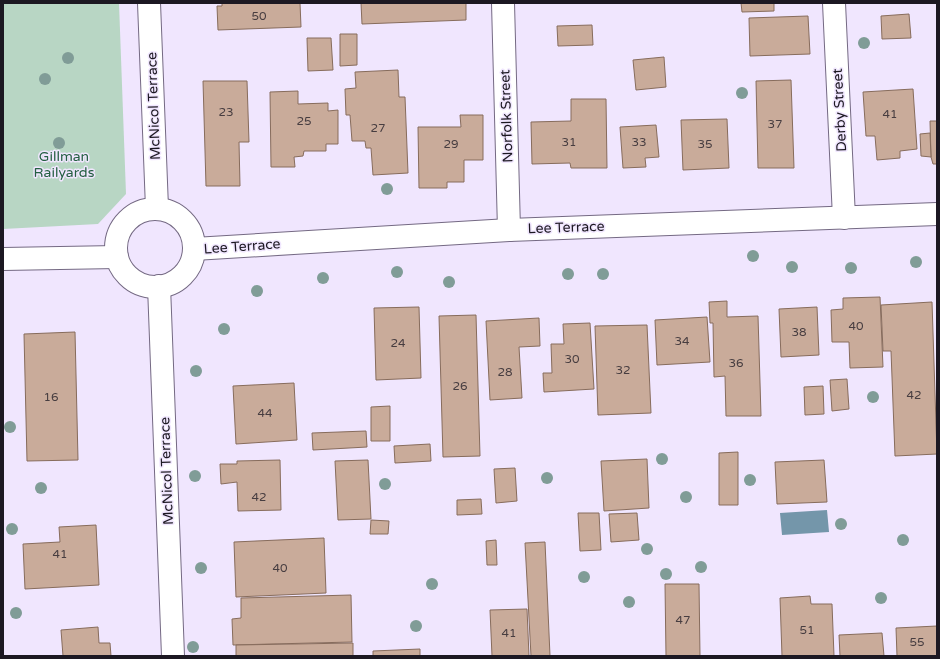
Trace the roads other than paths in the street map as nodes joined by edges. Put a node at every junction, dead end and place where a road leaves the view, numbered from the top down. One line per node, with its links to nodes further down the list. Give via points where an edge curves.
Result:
1 (149, 3): 4 (street, McNicol Terrace)
2 (503, 3): 7 (street, Norfolk Street)
3 (834, 3): 6 (street, Derby Street)
4 (157, 208): 8 (street, via 180,217 193,237); 9 (street, via 134,215 125,223 118,233)
5 (937, 214): 6 (street, Lee Terrace)
6 (844, 218): 7 (street, Lee Terrace)
7 (509, 230): 8 (street, Lee Terrace)
8 (194, 249): 11 (street, via 187,270 170,284)
9 (117, 257): 10 (street); 11 (street, via 121,267 137,282)
10 (3, 259)
11 (159, 286): 12 (street, McNicol Terrace)
12 (172, 656)

